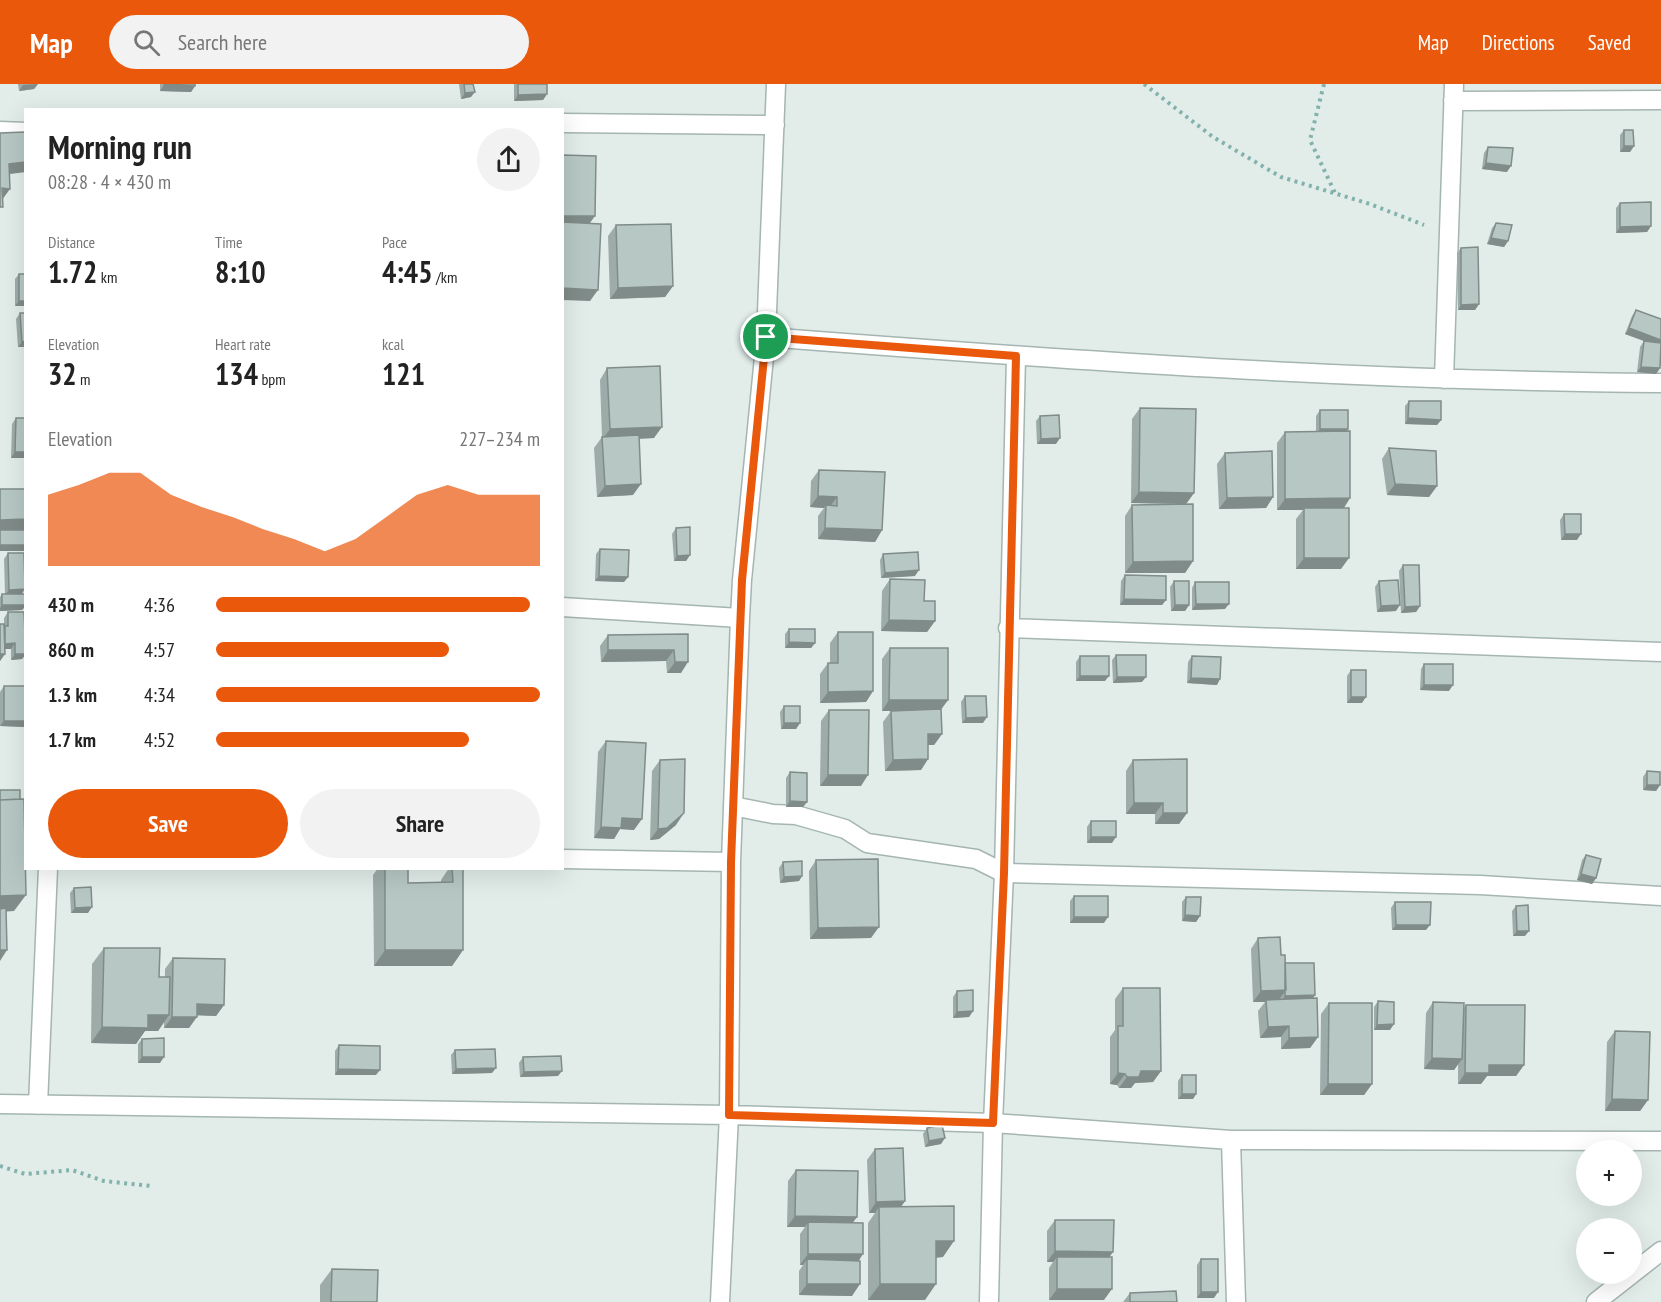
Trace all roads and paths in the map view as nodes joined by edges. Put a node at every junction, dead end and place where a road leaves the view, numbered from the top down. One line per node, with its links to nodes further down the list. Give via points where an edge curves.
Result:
1 (776, 84): 7 (street)
2 (1144, 84): 10 (path, via 1213,137 1281,177)
3 (1324, 84): 10 (path, via 1310,140)
4 (1454, 93): 5 (street); 11 (street)
5 (1661, 100)
6 (564, 123): 7 (street)
7 (775, 125): 12 (street)
8 (0, 131): 9 (street)
9 (24, 132)
10 (1335, 193): 11 (path)
11 (1450, 235): 14 (street)
12 (766, 337): 13 (street); 17 (street)
13 (1016, 356): 14 (street); 18 (street)
14 (1444, 379): 15 (street)
15 (1661, 383)
16 (564, 607): 17 (street)
17 (740, 618): 20 (street)
18 (1008, 628): 19 (street); 24 (street)
19 (1661, 652)
20 (733, 806): 22 (street); 24 (street, via 796,815 845,829 867,843 976,859)
21 (564, 859): 22 (street)
22 (731, 862): 28 (street)
23 (48, 870): 27 (street)
24 (1004, 873): 25 (street, via 1480,885); 29 (street)
25 (1661, 896)
26 (0, 1104): 27 (street)
27 (38, 1105): 28 (street)
28 (729, 1115): 29 (street); 35 (street)
29 (993, 1123): 30 (street); 36 (street)
30 (1231, 1140): 31 (street); 37 (street)
31 (1661, 1141)
32 (0, 1166): 33 (path, via 25,1174 72,1170 104,1181)
33 (151, 1186)
34 (1661, 1251): 38 (street)
35 (720, 1302)
36 (989, 1302)
37 (1236, 1302)
38 (1596, 1302)

